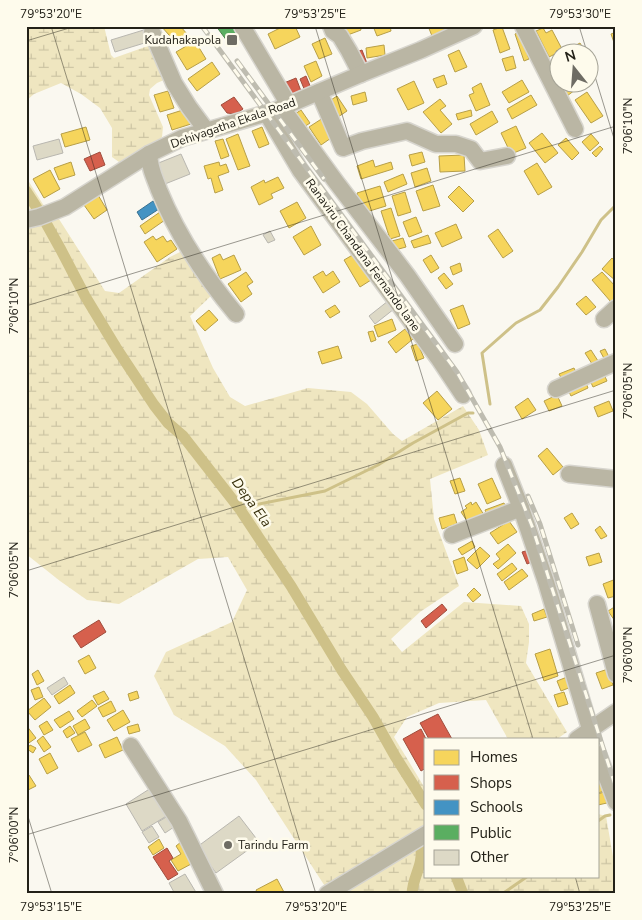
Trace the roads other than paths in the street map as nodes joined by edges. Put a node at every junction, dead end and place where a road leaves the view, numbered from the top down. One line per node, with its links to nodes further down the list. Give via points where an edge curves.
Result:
1 (242, 26): 8 (street)
2 (474, 26): 6 (street, Dehiyagatha Ekala Road)
3 (523, 26): 10 (street)
4 (333, 28): 6 (street)
5 (152, 32): 11 (street, via 174,83)
6 (361, 74): 7 (street, Dehiyagatha Ekala Road)
7 (319, 92): 8 (street, Dehiyagatha Ekala Road); 13 (street, via 343,148 407,130 436,144 456,144 471,149 480,161)
8 (286, 106): 9 (street, Dehiyagatha Ekala Road); 18 (street, via 336,182)
9 (266, 114): 11 (street, Dehiyagatha Ekala Road); 21 (street, Ranaviru Chandana Fernando lane, via 300,170)
10 (575, 129)
11 (206, 130): 12 (street, Dehiyagatha Ekala Road)
12 (149, 154): 14 (street, Dehiyagatha Ekala Road, via 65,207); 16 (street, via 150,166 173,221 218,293)
13 (507, 156)
14 (26, 220)
15 (616, 308): 17 (street)
16 (236, 314)
17 (604, 320)
18 (455, 344)
19 (616, 362): 20 (street)
20 (556, 389)
21 (463, 395)
22 (504, 465): 25 (street)
23 (569, 474): 24 (street)
24 (616, 479)
25 (521, 508): 26 (street); 30 (street, via 546,582)
26 (452, 535)
27 (597, 604): 28 (street)
28 (616, 674)
29 (616, 712): 30 (street)
30 (586, 736)
31 (131, 746): 35 (street, via 179,821)
32 (600, 759): 33 (street)
33 (616, 802)
34 (424, 835): 36 (street)
35 (215, 894)
36 (327, 894)

